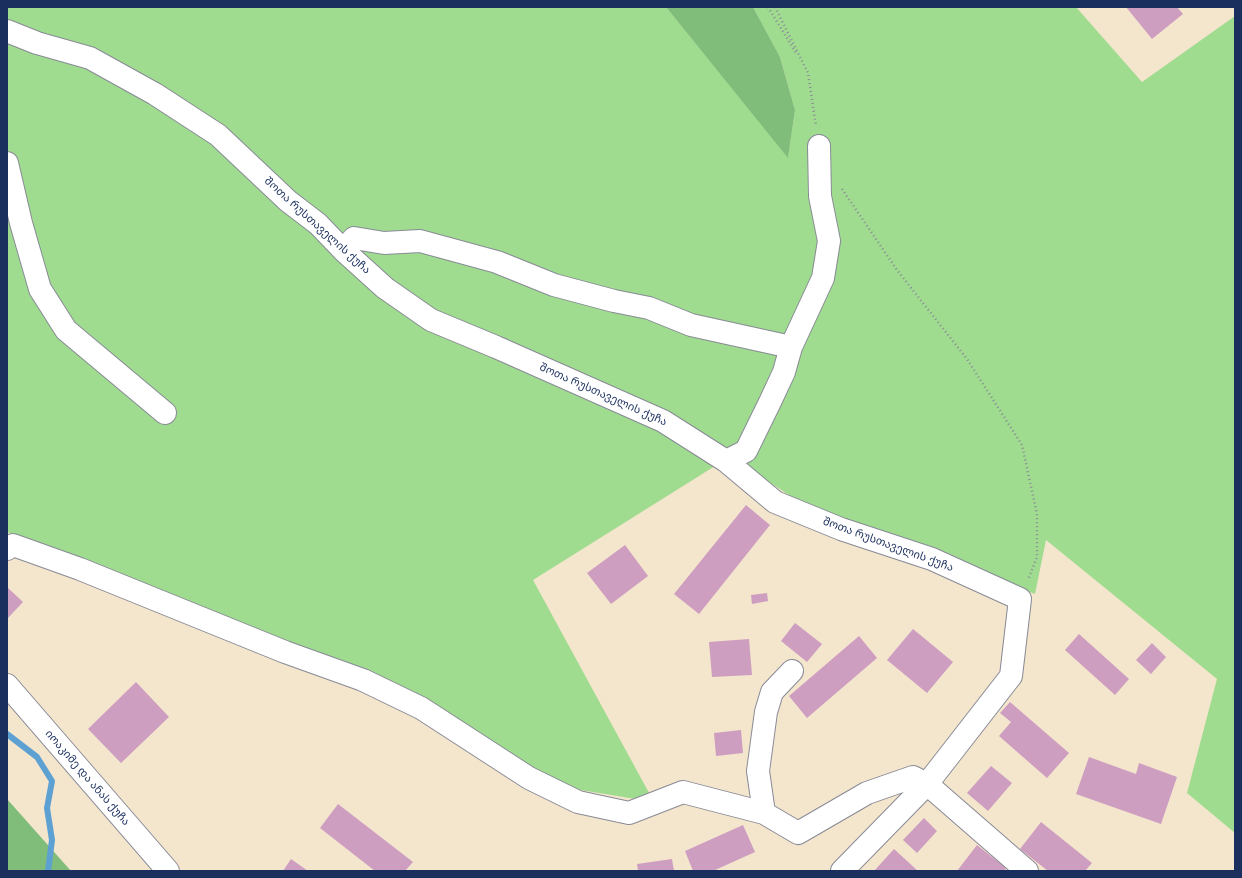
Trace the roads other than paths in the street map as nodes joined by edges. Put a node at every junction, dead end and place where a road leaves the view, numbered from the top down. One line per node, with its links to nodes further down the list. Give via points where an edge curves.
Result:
1 (7, 31): 4 (street, შოთა რუსთაველის ქუჩა, via 37,44 90,58 156,94 218,135 288,201 318,224)
2 (819, 146): 5 (street, via 820,196 829,241 823,278)
3 (7, 162): 6 (street, via 21,224 40,289 66,330)
4 (343, 250): 5 (street, via 354,238 384,243 420,241 497,262 554,284 650,308 691,325); 7 (street, შოთა რუსთაველის ქუჩა, via 385,288 431,320 663,421)
5 (791, 347): 7 (street, via 781,378 746,451)
6 (165, 413)
7 (726, 461): 11 (street, შოთა რუსთაველის ქუჩა, via 775,502 841,530 932,559 1020,599 1010,676)
8 (9, 545): 12 (street, via 80,569 285,652 363,680 421,708 529,778 578,802 629,813 683,792)
9 (792, 672): 12 (street, via 772,692 766,712 758,771)
10 (7, 685): 13 (street, იოაკიმე და ანას ქუჩა)
11 (927, 784): 12 (street, via 913,777 867,793 798,834); 14 (street); 15 (street)
12 (764, 813)
13 (168, 871)
14 (842, 871)
15 (1027, 871)

